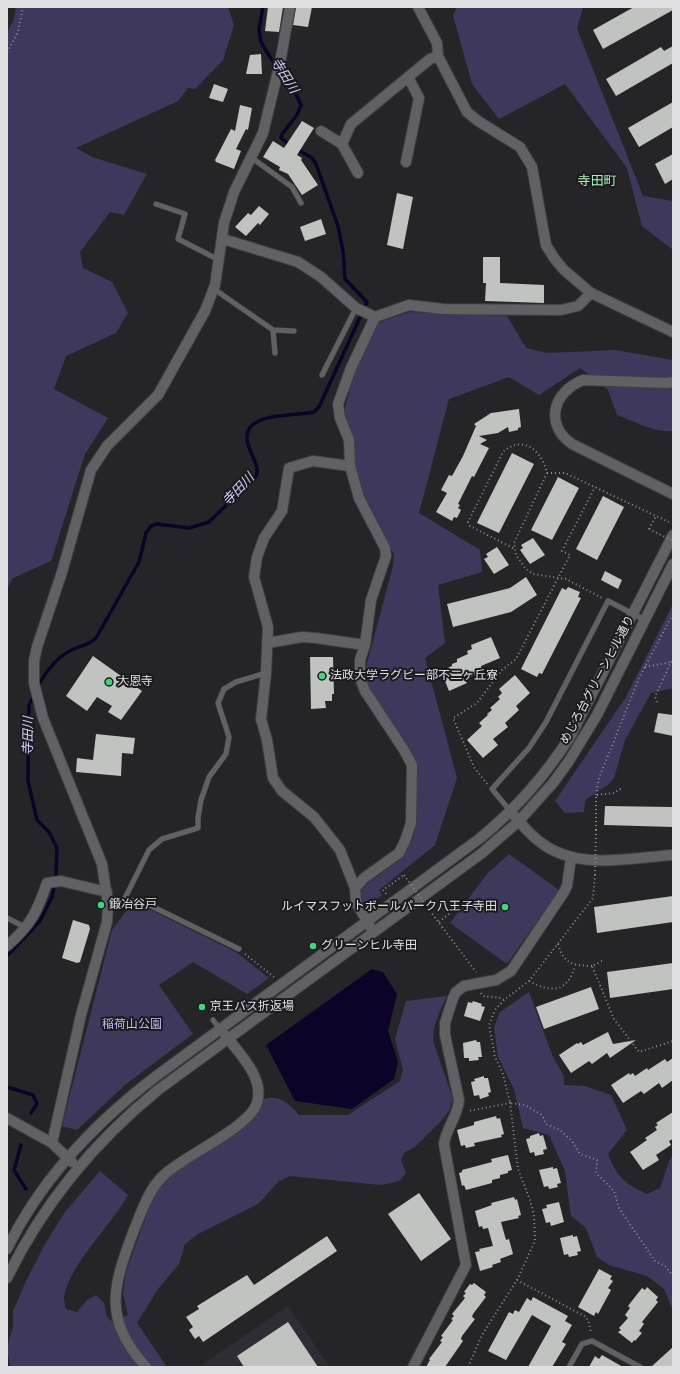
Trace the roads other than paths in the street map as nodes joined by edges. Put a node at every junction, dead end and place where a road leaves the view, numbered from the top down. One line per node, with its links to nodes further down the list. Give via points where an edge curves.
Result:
1 (290, 7): 7 (street, via 280,64 263,133)
2 (418, 7): 3 (street, via 437,44)
3 (438, 56): 4 (street, via 430,59); 15 (street, via 467,112 520,147 532,166 546,245 564,270)
4 (408, 77): 6 (street, via 351,124); 8 (street, via 419,98)
5 (320, 131): 6 (street)
6 (342, 144): 9 (street)
7 (252, 158): 10 (lane, via 292,187); 12 (street, via 234,192 224,223)
8 (406, 162)
9 (358, 174)
10 (301, 203)
11 (156, 204): 13 (lane, via 185,214 178,239)
12 (223, 239): 13 (street); 16 (street, via 298,262)
13 (219, 260): 14 (street)
14 (214, 289): 18 (lane); 38 (street, via 205,311 158,395 107,446 91,470 34,661 34,683 43,718 102,864)
15 (590, 293): 17 (street, via 578,306 561,310 444,309 409,305); 20 (street)
16 (356, 308): 17 (street); 22 (lane)
17 (372, 316): 24 (street, via 338,404 340,418 349,440)
18 (273, 330): 19 (lane); 21 (lane)
19 (294, 331)
20 (673, 332)
21 (275, 353)
22 (322, 376)
23 (673, 382): 25 (street, via 667,384 583,380 573,384 560,396 555,413 560,432 572,444)
24 (350, 466): 30 (street, via 312,461 289,468 282,511 264,538 257,556 254,577 268,627); 31 (street, via 359,498 385,548 386,556 370,600)
25 (673, 494)
26 (673, 535): 28 (street, めじろ台グリーンヒル通り)
27 (673, 564): 29 (street, めじろ台グリーンヒル通り)
28 (633, 614): 29 (lane); 33 (street, めじろ台グリーンヒル通り, via 571,735 543,775); 33 (lane, via 608,601 546,722 529,748 492,789)
29 (645, 620): 34 (street, めじろ台グリーンヒル通り, via 584,738 553,783)
30 (267, 643): 31 (street, via 302,638); 32 (street)
31 (364, 646): 37 (street, via 360,660 360,678 365,691 412,765 411,823 399,853 364,878)
32 (266, 673): 37 (street, via 261,719 273,778 282,791 314,817 340,850); 39 (lane, via 236,682 224,689 218,703 229,737 226,754 209,777 201,800 198,828 162,839 149,850)
33 (511, 812): 34 (street); 42 (street, めじろ台グリーンヒル通り, via 479,839)
34 (519, 821): 36 (street, via 541,843); 44 (street, めじろ台グリーンヒル通り, via 482,853)
35 (673, 855): 36 (street, via 586,861)
36 (571, 858): 57 (street, via 564,892 512,971 496,980 464,986 456,992 445,1023 445,1035 459,1093 459,1106 445,1136 444,1154 467,1260)
37 (355, 888): 42 (street, via 356,902)
38 (107, 892): 40 (street); 43 (street, via 61,881 47,883 36,914)
39 (124, 900): 40 (lane); 46 (lane, via 143,902)
40 (108, 904): 51 (street, via 107,922 81,1015)
41 (7, 918): 43 (lane)
42 (366, 922): 44 (street); 48 (street, めじろ台グリーンヒル通り)
43 (25, 927): 45 (street)
44 (374, 932): 49 (street, めじろ台グリーンヒル通り)
45 (7, 946)
46 (239, 949)
47 (213, 1020): 48 (lane)
48 (220, 1029): 49 (street); 52 (street, めじろ台グリーンヒル通り, via 137,1090)
49 (228, 1039): 53 (street, めじろ台グリーンヒル通り, via 138,1106); 56 (street, via 255,1077 258,1093 255,1107 243,1121 175,1166 153,1187 145,1201 119,1269 115,1296 119,1326 132,1352)
50 (7, 1118): 51 (street)
51 (52, 1143): 52 (street)
52 (68, 1158): 53 (street); 54 (street, めじろ台グリーンヒル通り, via 29,1212)
53 (78, 1167): 55 (street, めじろ台グリーンヒル通り, via 46,1209)
54 (7, 1249)
55 (7, 1278)
56 (146, 1367)
57 (413, 1367)
58 (569, 1367): 59 (lane, via 582,1344 592,1341)
59 (640, 1367)

